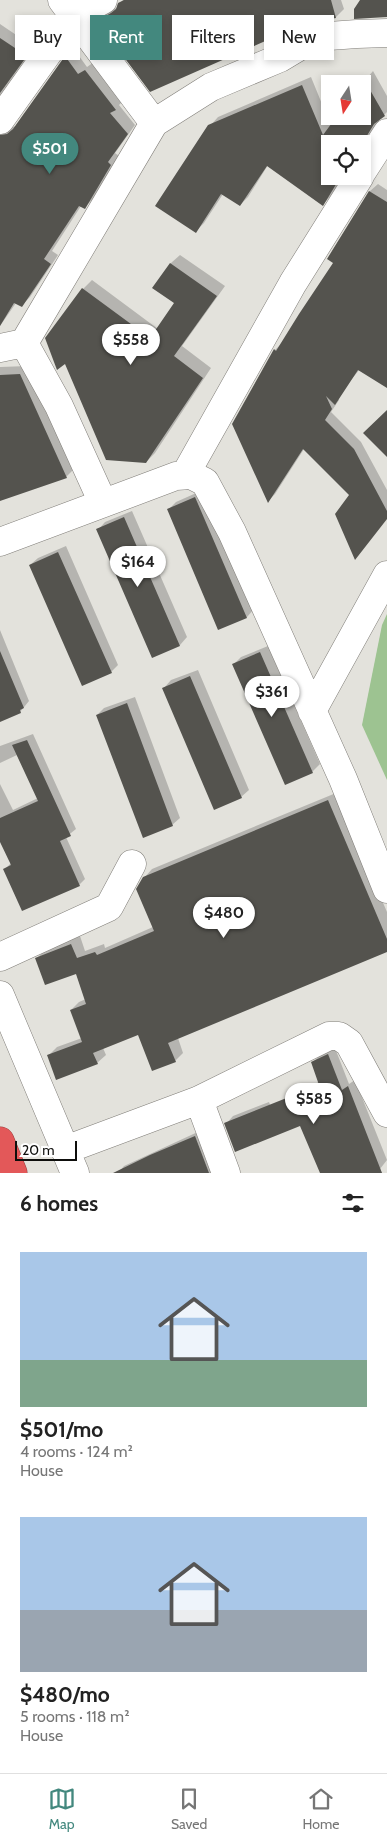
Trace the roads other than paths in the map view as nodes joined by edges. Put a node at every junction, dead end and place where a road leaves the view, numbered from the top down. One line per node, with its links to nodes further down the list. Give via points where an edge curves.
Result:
1 (103, 0): 2 (street)
2 (69, 8): 4 (street); 5 (street)
3 (387, 33): 5 (street, via 315,37 280,58 211,87)
4 (0, 120)
5 (154, 124): 9 (street)
6 (387, 133): 7 (street)
7 (371, 158)
8 (354, 185): 10 (street, via 293,283)
9 (12, 346): 11 (street, via 59,406)
10 (185, 475): 11 (street); 14 (street, via 205,482 227,523)
11 (102, 503): 12 (street)
12 (0, 542)
13 (387, 575): 14 (street)
14 (312, 711): 16 (street)
15 (132, 864): 17 (street, via 109,907)
16 (387, 889)
17 (0, 957)
18 (0, 995): 22 (street)
19 (199, 1100): 20 (street, via 328,1036 339,1036 355,1052); 22 (street); 24 (street)
20 (387, 1114)
21 (0, 1141): 23 (highway)
22 (70, 1161)
23 (14, 1173)
24 (226, 1173)

